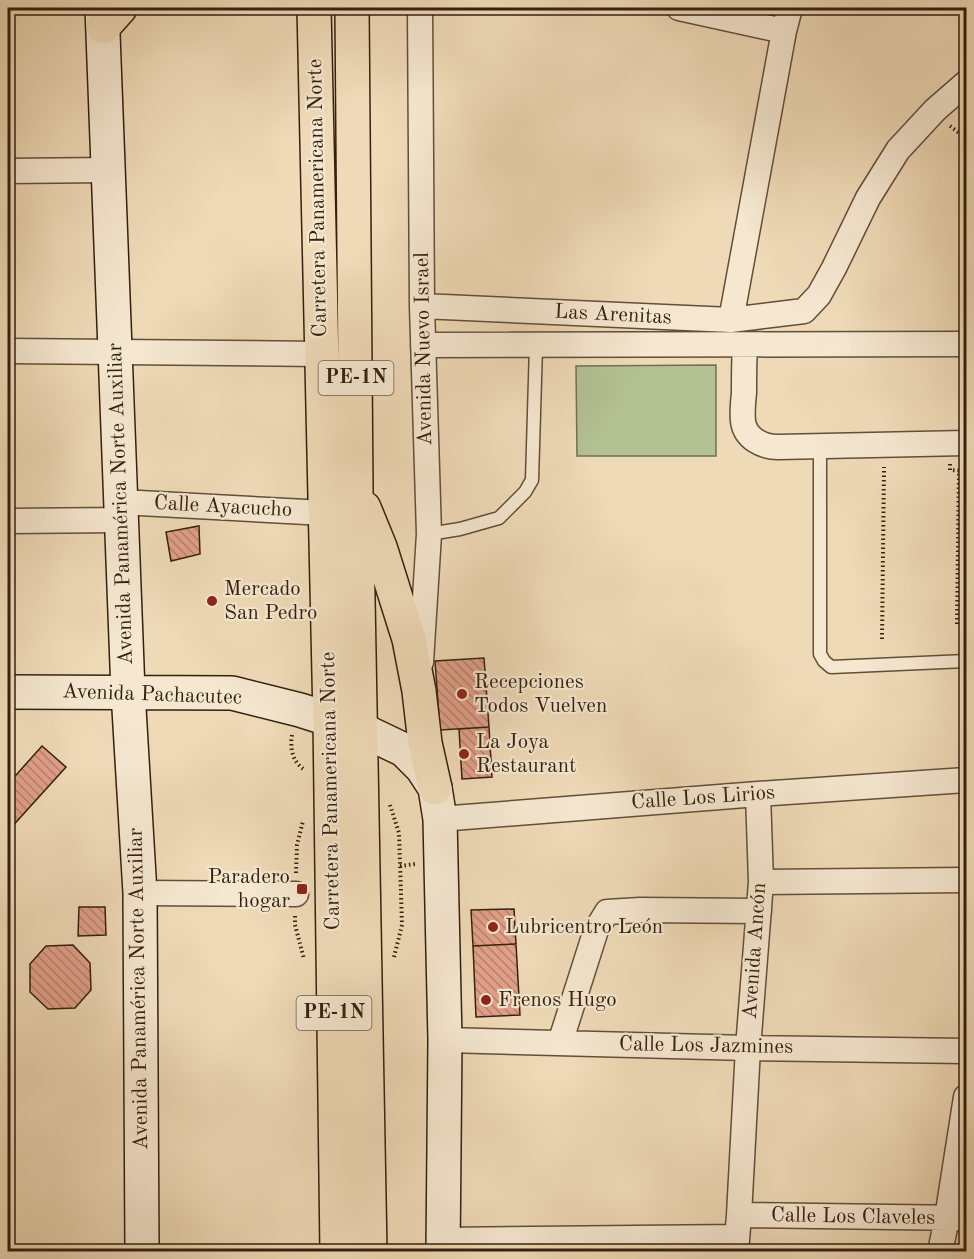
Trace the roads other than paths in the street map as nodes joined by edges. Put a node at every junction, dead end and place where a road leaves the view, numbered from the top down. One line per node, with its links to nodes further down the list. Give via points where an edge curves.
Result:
1 (314, 8): 19 (highway, Carretera Panamericana Norte / PE-1N)
2 (352, 8): 22 (highway, Carretera Panamericana Norte / PE-1N)
3 (420, 8): 11 (street, Avenida Nuevo Israel)
4 (679, 8): 7 (street)
5 (789, 8): 7 (street)
6 (108, 14): 9 (main road, Avenida Panamérica Norte Auxiliar)
7 (784, 31): 12 (street)
8 (966, 83): 12 (street, Las Arenitas, via 898,150 868,198 819,295 804,311)
9 (108, 170): 10 (street); 18 (main road, Avenida Panamérica Norte Auxiliar)
10 (8, 171)
11 (422, 306): 12 (street, Las Arenitas); 14 (street, Avenida Nuevo Israel)
12 (731, 320)
13 (966, 344): 15 (street)
14 (423, 345): 16 (street); 26 (street, Avenida Nuevo Israel)
15 (745, 345): 16 (street); 21 (street, via 743,423 750,435 770,447)
16 (536, 346): 26 (lane, via 532,480 499,518)
17 (8, 351): 18 (street)
18 (115, 351): 19 (street); 23 (main road, Avenida Panamérica Norte Auxiliar)
19 (322, 354): 24 (highway, Carretera Panamericana Norte / PE-1N)
20 (966, 443): 21 (street)
21 (820, 446): 27 (lane, via 820,654 824,661 831,667)
22 (356, 490): 28 (highway, via 380,547); 31 (highway, Carretera Panamericana Norte / PE-1N)
23 (121, 511): 24 (street, Calle Ayacucho); 25 (street, Calle Ayacucho); 30 (main road, Avenida Panamérica Norte Auxiliar)
24 (325, 513): 31 (highway, Carretera Panamericana Norte / PE-1N)
25 (8, 521)
26 (429, 534): 28 (street, Avenida Nuevo Israel)
27 (966, 662)
28 (419, 691): 34 (highway)
29 (8, 692): 30 (main road, Avenida Pachacutec)
30 (128, 692): 31 (main road, Avenida Pachacutec, via 232,693); 37 (main road, Avenida Panamérica Norte Auxiliar)
31 (345, 724): 34 (main road, Avenida Pachacutec, via 404,750 422,768); 49 (highway, Carretera Panamericana Norte / PE-1N); 50 (highway, Carretera Panamericana Norte / PE-1N)
32 (966, 780): 33 (street, Calle Los Lirios)
33 (758, 794): 34 (street, Calle Los Lirios); 36 (street, Avenida Ancón)
34 (438, 803): 40 (main road)
35 (966, 880): 36 (street)
36 (761, 882): 39 (street, Avenida Ancón)
37 (140, 893): 38 (street); 48 (main road, Avenida Panamérica Norte Auxiliar)
38 (296, 894)
39 (759, 911): 41 (street, via 607,912 596,930); 42 (street, Avenida Ancón)
40 (445, 1040): 41 (street, Calle Los Jazmines); 47 (main road)
41 (560, 1043): 42 (street, Calle Los Jazmines)
42 (748, 1048): 43 (street, Calle Los Jazmines); 46 (street, Avenida Ancón)
43 (966, 1051)
44 (966, 1097): 45 (street)
45 (957, 1218): 46 (street, Calle Los Claveles); 51 (street)
46 (737, 1235): 47 (street, Calle Los Claveles)
47 (443, 1246)
48 (142, 1251)
49 (337, 1251)
50 (370, 1251)
51 (940, 1251)

